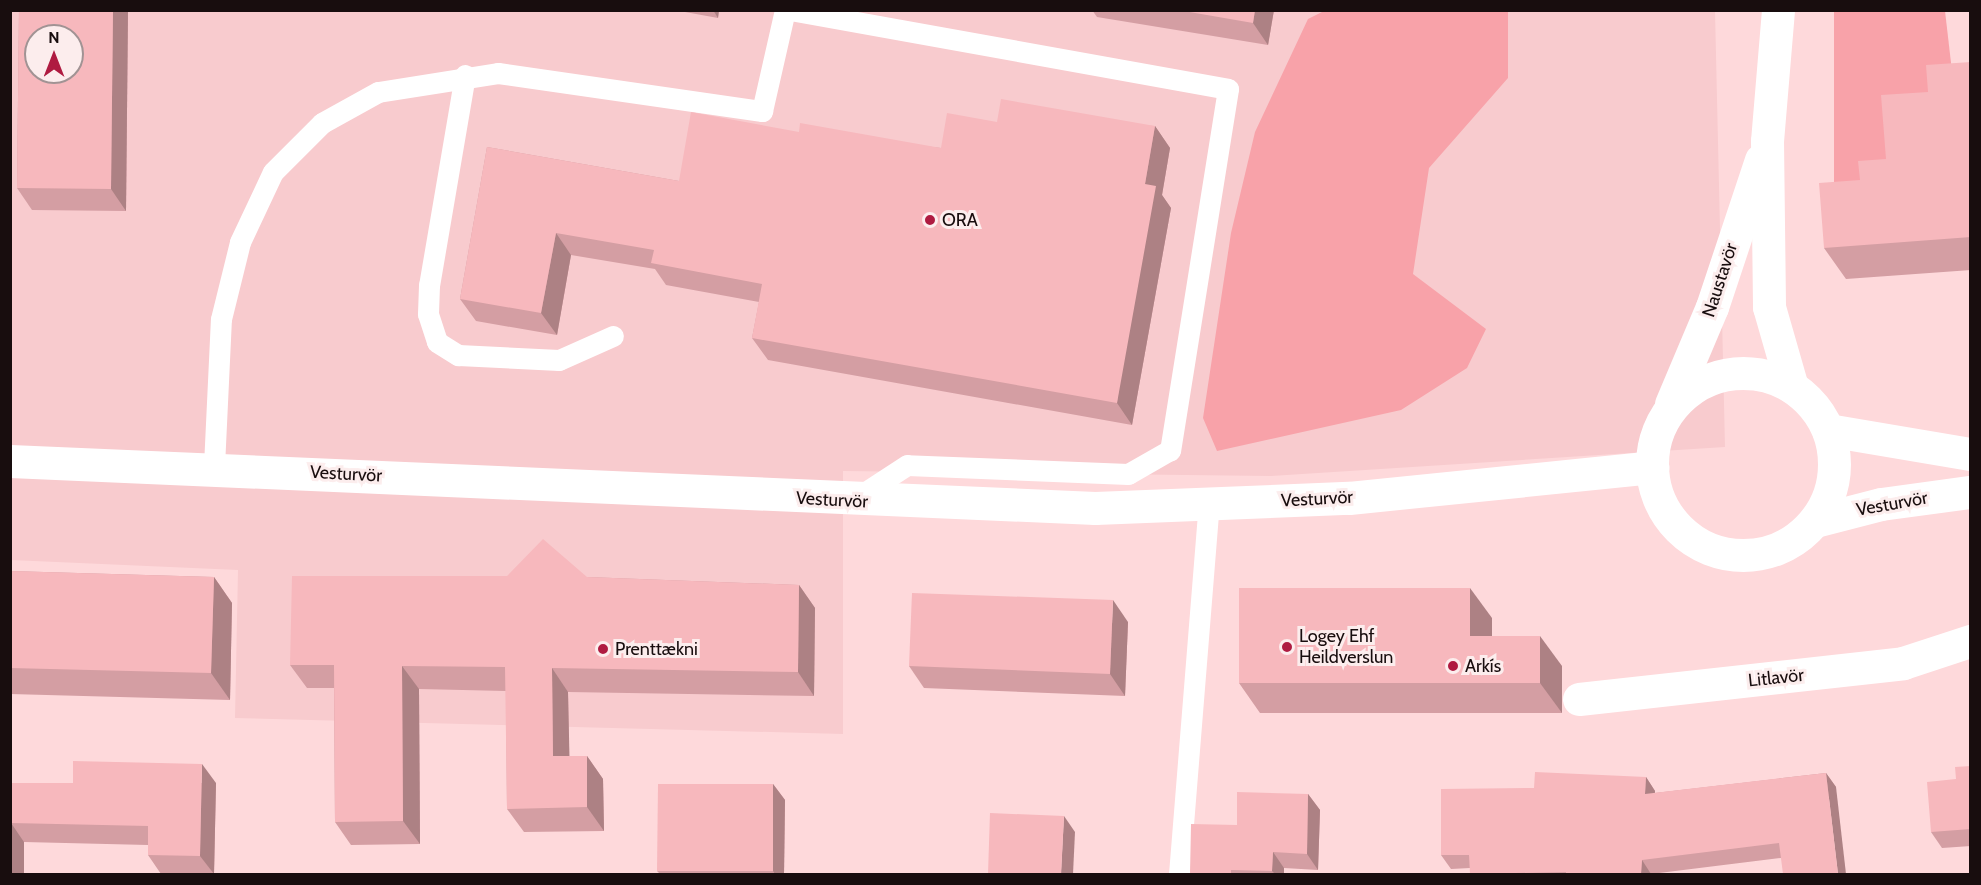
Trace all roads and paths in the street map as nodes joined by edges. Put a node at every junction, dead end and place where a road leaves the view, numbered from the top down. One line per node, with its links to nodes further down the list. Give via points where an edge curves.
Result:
1 (785, 10): 4 (lane, via 762,111 498,73)
2 (790, 10): 15 (lane, via 1228,89 1170,450 1128,474 907,465)
3 (1778, 10): 5 (street, Naustavör)
4 (465, 75): 6 (lane, via 429,285 428,314 437,342 458,356 559,360); 12 (lane, via 378,92 322,123 273,172 240,242 221,319)
5 (1767, 141): 7 (street, Naustavör, via 1769,307); 8 (street, Naustavör, via 1712,308)
6 (613, 336)
7 (1792, 387): 8 (street, via 1766,375 1728,375 1684,394); 9 (street)
8 (1665, 416): 13 (street)
9 (1828, 430): 10 (street); 17 (street, via 1834,477)
10 (1971, 454)
11 (10, 461): 12 (street, Vesturvör)
12 (214, 466): 15 (street, Vesturvör)
13 (1652, 467): 16 (street, Vesturvör, via 1349,498); 17 (street, via 1657,495 1672,521 1693,540 1720,552 1777,549)
14 (1971, 492): 17 (street, Vesturvör, via 1881,504)
15 (851, 502): 16 (street, Vesturvör, via 1095,508)
16 (1209, 504): 20 (lane)
17 (1815, 521)
18 (1971, 641): 19 (street, Litlavör, via 1903,663)
19 (1579, 699)
20 (1179, 874)

